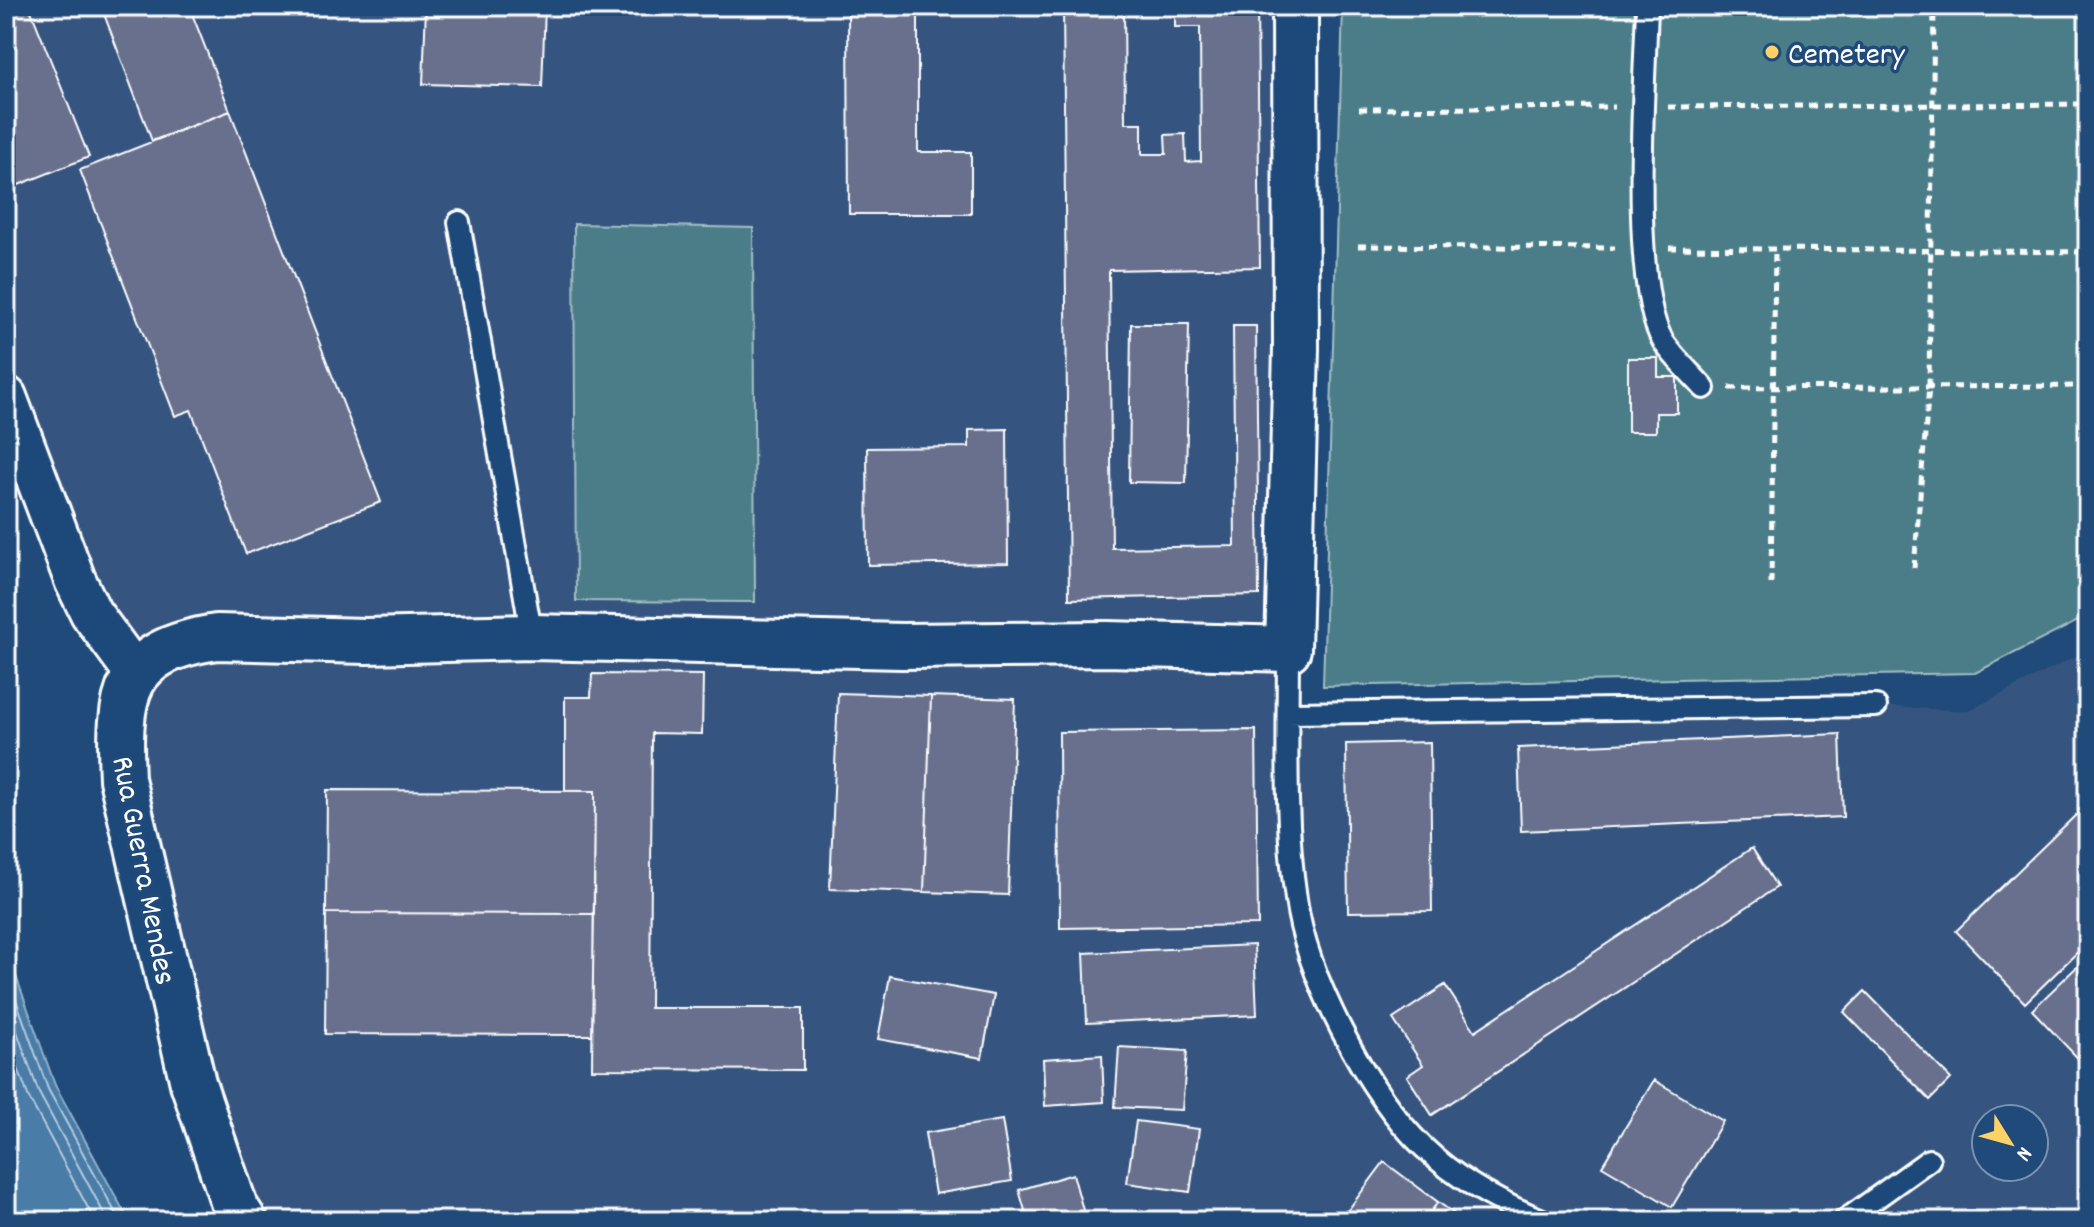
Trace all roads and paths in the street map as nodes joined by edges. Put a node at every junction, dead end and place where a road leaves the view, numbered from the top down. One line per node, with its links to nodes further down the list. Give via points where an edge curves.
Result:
1 (1295, 6): 22 (street, via 1296,349)
2 (1647, 6): 6 (lane)
3 (1934, 6): 5 (path)
4 (2088, 104): 5 (path)
5 (1933, 105): 6 (path); 12 (path)
6 (1645, 107): 7 (path); 10 (lane)
7 (1359, 109)
8 (459, 222): 21 (lane)
9 (1358, 246): 10 (path)
10 (1645, 248): 11 (path); 17 (lane, via 1646,288 1663,340)
11 (1775, 249): 12 (path); 16 (path)
12 (1931, 250): 13 (path); 14 (path)
13 (2088, 252)
14 (1929, 386): 15 (path); 16 (path); 19 (path)
15 (2088, 386)
16 (1774, 387): 17 (path); 20 (path)
17 (1704, 388)
18 (6, 397): 23 (street, via 75,580 91,613)
19 (1914, 568)
20 (1771, 584)
21 (532, 637): 22 (street); 23 (street, via 217,637 157,654)
22 (1288, 649): 25 (lane)
23 (135, 673): 27 (street, Rua Guerra Mendes, via 120,731 122,779 193,1083)
24 (1876, 706): 25 (lane)
25 (1288, 713): 28 (lane, via 1296,900 1327,1001 1393,1118 1434,1158 1498,1203)
26 (1929, 1160): 29 (lane)
27 (244, 1221)
28 (1545, 1221)
29 (1844, 1221)

